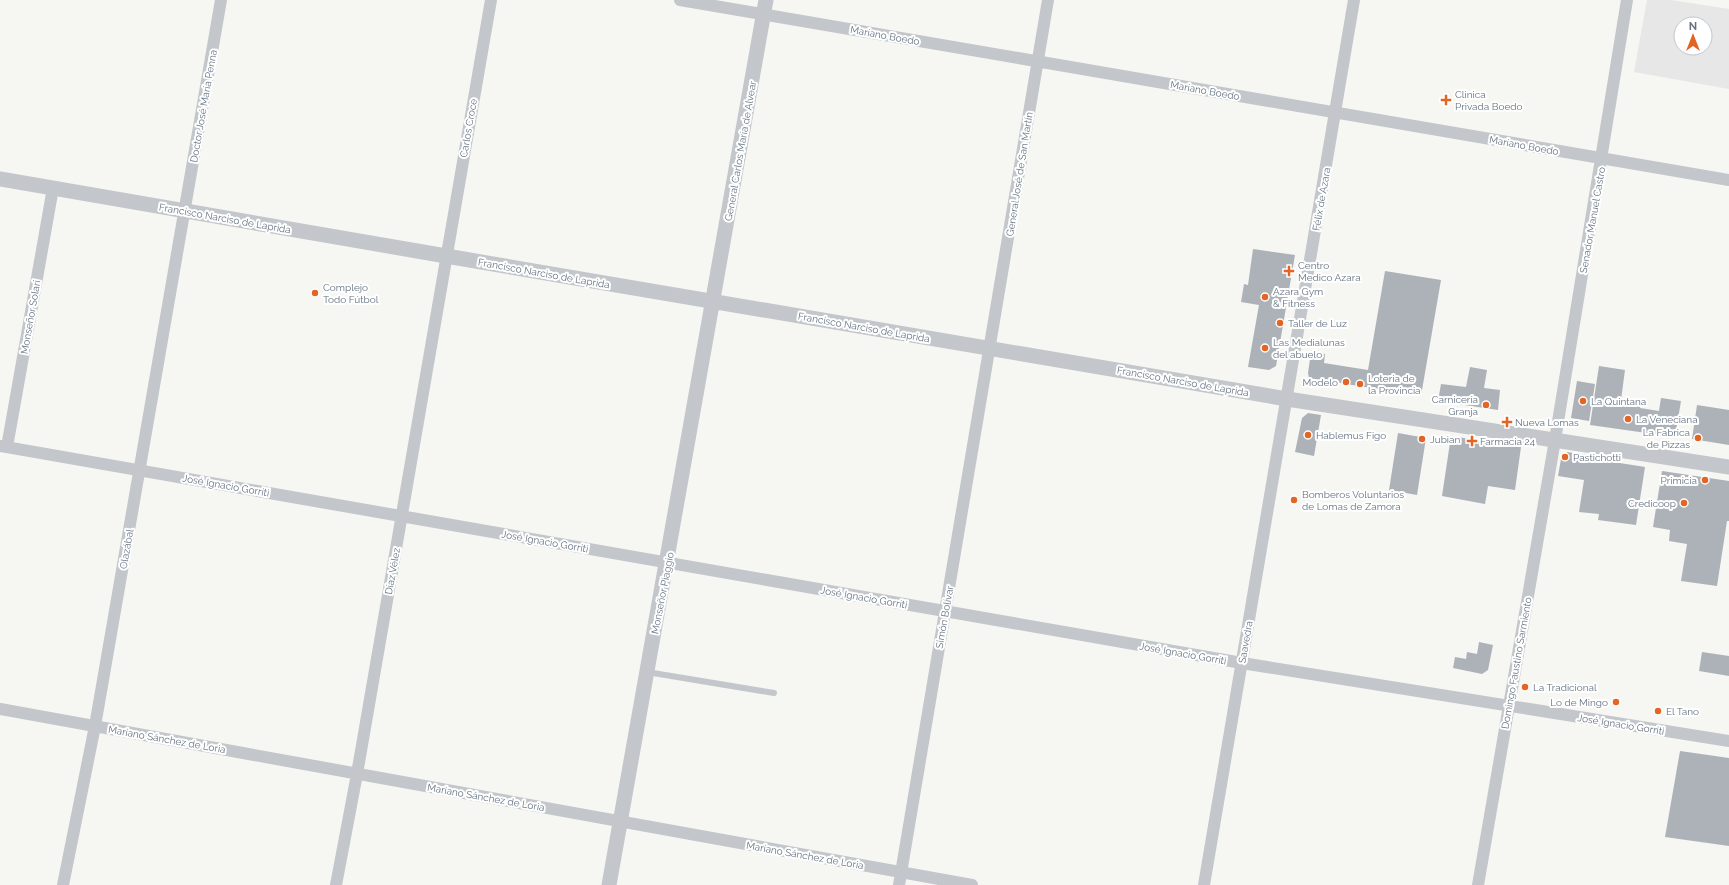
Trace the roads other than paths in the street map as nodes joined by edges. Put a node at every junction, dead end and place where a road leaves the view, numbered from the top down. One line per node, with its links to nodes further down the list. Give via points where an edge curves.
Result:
1 (221, 0): 14 (street, Doctor José María Penna)
2 (491, 0): 15 (street, Carlos Croce)
3 (680, 0): 7 (street, Mariano Boedo)
4 (1048, 0): 8 (street, General José de San Martín)
5 (1354, 0): 9 (street, Félix de Azara)
6 (1627, 0): 10 (street, Senador Manuel Castro)
7 (765, 7): 8 (street, Mariano Boedo); 16 (street, General Carlos María de Alvear)
8 (1038, 62): 9 (street, Mariano Boedo); 17 (street, General José de San Martín)
9 (1336, 113): 10 (street, Mariano Boedo); 18 (street, Félix de Azara)
10 (1602, 159): 12 (street, Mariano Boedo); 19 (street, Senador Manuel Castro)
11 (0, 179): 13 (street, Francisco Narciso de Laprida)
12 (1729, 180)
13 (53, 188): 14 (street, Francisco Narciso de Laprida); 20 (street, Monseñor Solari)
14 (185, 212): 15 (street, Francisco Narciso de Laprida); 22 (street, Olazábal)
15 (446, 256): 16 (street, Francisco Narciso de Laprida); 23 (street, Díaz Vélez)
16 (713, 302): 17 (street, Francisco Narciso de Laprida); 24 (street, Monseñor Piaggio)
17 (990, 348): 18 (street, Francisco Narciso de Laprida); 25 (street, Simón Bolívar)
18 (1287, 399): 19 (street, Francisco Narciso de Laprida); 26 (street, Saavedra)
19 (1555, 440): 21 (street, Francisco Narciso de Laprida); 29 (street, Domingo Faustino Sarmiento)
20 (4, 446): 22 (street, José Ignacio Gorriti)
21 (1729, 467)
22 (140, 470): 23 (street, José Ignacio Gorriti); 31 (street, Olazábal)
23 (401, 516): 24 (street, José Ignacio Gorriti); 33 (street, Díaz Vélez)
24 (668, 562): 25 (street, José Ignacio Gorriti); 27 (street, Monseñor Piaggio)
25 (945, 611): 26 (street, José Ignacio Gorriti); 35 (street, Simón Bolívar)
26 (1242, 663): 29 (street, José Ignacio Gorriti); 41 (street, Saavedra)
27 (647, 672): 28 (lane); 34 (street, Monseñor Piaggio)
28 (774, 692)
29 (1509, 705): 32 (street, José Ignacio Gorriti); 42 (street, Domingo Faustino Sarmiento)
30 (0, 709): 31 (street, Mariano Sánchez de Loria)
31 (95, 726): 33 (street, Mariano Sánchez de Loria); 36 (street, Olazábal)
32 (1729, 741)
33 (357, 774): 34 (street, Mariano Sánchez de Loria); 37 (street, Díaz Vélez)
34 (620, 821): 35 (street, Mariano Sánchez de Loria); 38 (street, Monseñor Piaggio)
35 (901, 872): 39 (street, Simón Bolívar); 40 (street, Mariano Sánchez de Loria)
36 (63, 885)
37 (336, 885)
38 (609, 885)
39 (899, 885)
40 (972, 885)
41 (1204, 885)
42 (1478, 885)

